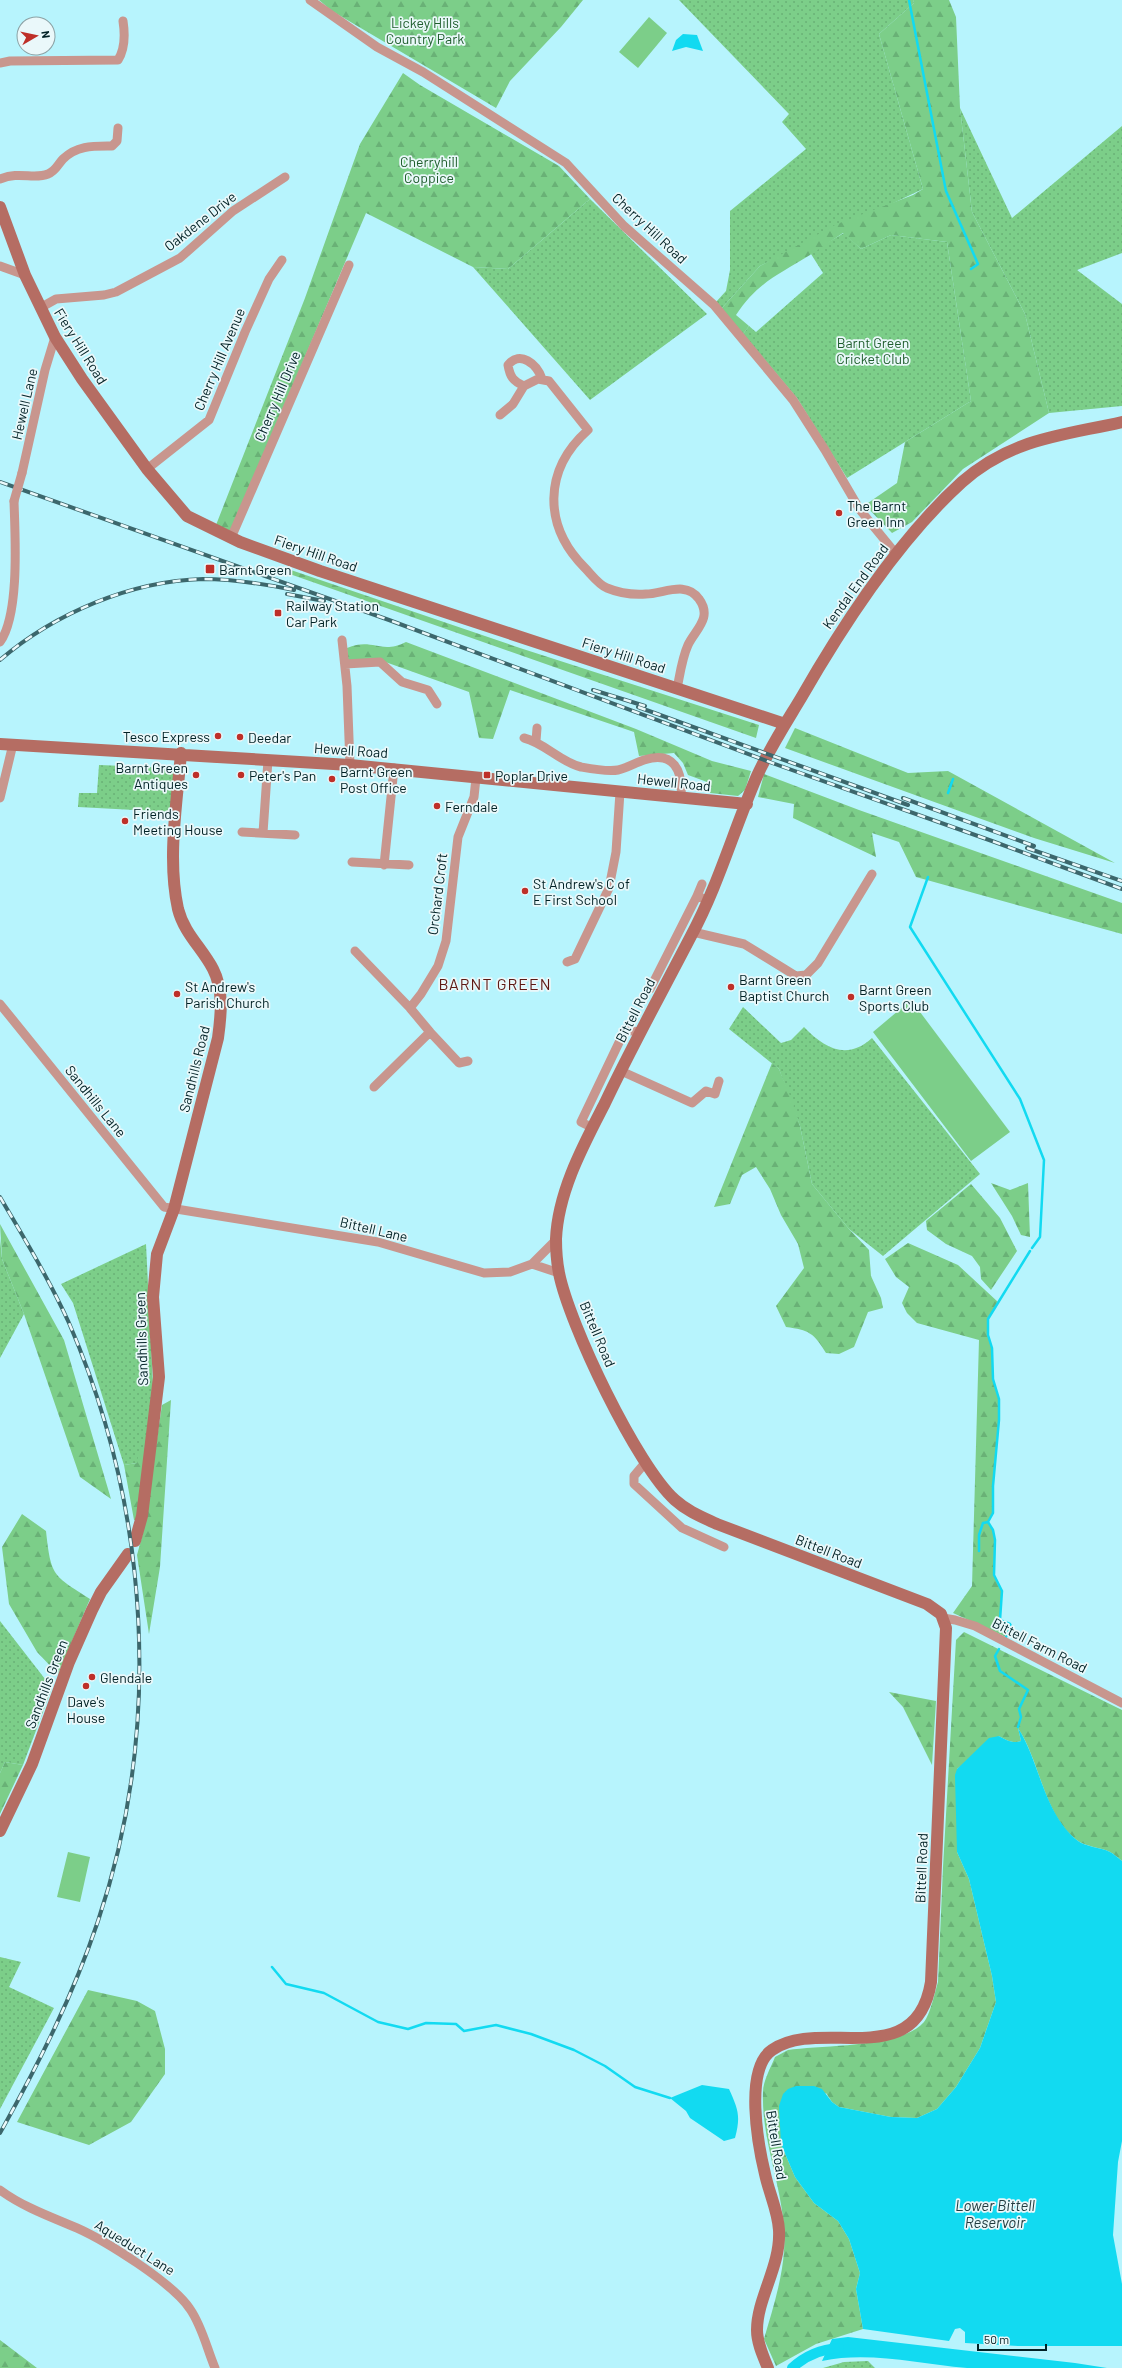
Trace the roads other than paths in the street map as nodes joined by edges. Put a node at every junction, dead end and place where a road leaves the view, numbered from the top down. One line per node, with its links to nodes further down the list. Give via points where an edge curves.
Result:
1 (310, 0): 20 (street, Cherry Hill Road, via 377,47 423,72 566,163 624,226 714,305 793,400 860,510)
2 (122, 21): 3 (street, via 124,37 122,54 118,60)
3 (0, 63)
4 (118, 128): 6 (street, via 117,141 112,146 79,148 71,152 56,170 48,174 17,174)
5 (285, 177): 12 (street, Oakdene Drive, via 233,211 180,258 116,292 56,299)
6 (0, 180)
7 (0, 207): 11 (street, Fiery Hill Road)
8 (282, 260): 18 (street, Cherry Hill Avenue, via 269,279 209,420)
9 (349, 265): 19 (street, Cherry Hill Drive)
10 (0, 266): 11 (street)
11 (25, 275): 12 (street, Fiery Hill Road)
12 (40, 308): 13 (street, Fiery Hill Road)
13 (55, 337): 18 (street, Fiery Hill Road); 22 (street, Hewell Lane, bridge, via 14,501 16,536 13,593 7,628)
14 (542, 378): 15 (street); 15 (street, via 535,366 527,360 512,360 508,365 509,374 514,381); 24 (street, via 557,388 588,430 562,459 557,475 553,497 557,525 564,541 605,588 625,594 646,594 681,588 689,590 699,598 704,611 700,629 689,643)
15 (524, 386): 16 (street, via 513,404)
16 (500, 415)
17 (1122, 422): 20 (street, Kendal End Road, via 1052,435 1006,453 986,464 963,482)
18 (147, 469): 19 (street, Fiery Hill Road, via 187,516)
19 (231, 538): 24 (street, Fiery Hill Road, via 320,571)
20 (896, 555): 26 (street, Kendal End Road, via 830,647)
21 (342, 640): 23 (street)
22 (0, 642)
23 (346, 664): 25 (street, via 380,662 402,682 428,690); 34 (street)
24 (677, 689): 26 (street, Fiery Hill Road)
25 (437, 704)
26 (785, 724): 40 (street, Bittell Road, via 757,776)
27 (538, 728): 29 (street)
28 (524, 738): 29 (street)
29 (536, 741): 38 (street, via 575,764 613,771 649,759 666,759 674,764 681,775)
30 (0, 744): 31 (street, Hewell Road)
31 (13, 744): 32 (street, Hewell Road); 39 (street)
32 (181, 753): 33 (street, Hewell Road); 64 (street, Sandhills Road, via 174,866 178,907 182,924 214,970 222,1013 218,1038)
33 (268, 760): 34 (street, Hewell Road); 42 (street)
34 (350, 765): 35 (street, Hewell Road)
35 (394, 768): 36 (street, Hewell Road); 45 (street)
36 (476, 778): 37 (street, Hewell Road); 56 (street, Orchard Croft, via 474,797 458,838 446,941 438,966)
37 (620, 792): 38 (street, Hewell Road); 52 (street, via 616,852 609,888 575,959)
38 (681, 797): 40 (street, Hewell Road)
39 (0, 798)
40 (747, 804): 49 (street, Bittell Road)
41 (242, 832): 42 (street)
42 (263, 833): 43 (street)
43 (295, 835)
44 (352, 862): 45 (street)
45 (384, 865): 46 (street)
46 (409, 866)
47 (872, 874): 50 (street, via 818,963 806,975 796,976 744,944)
48 (702, 884): 49 (street)
49 (702, 898): 50 (street, Bittell Road); 53 (street)
50 (693, 932): 53 (street, Bittell Road)
51 (355, 951): 56 (street)
52 (567, 962)
53 (667, 968): 54 (street); 58 (street, Bittell Road)
54 (650, 989)
55 (0, 1004): 64 (street, Sandhills Lane, via 164,1207)
56 (410, 1008): 57 (street)
57 (430, 1032): 59 (street, via 459,1063); 62 (street)
58 (640, 1032): 60 (street, Bittell Road); 63 (street, via 625,1030 581,1122)
59 (468, 1061)
60 (621, 1071): 61 (street, via 692,1103 706,1091 715,1094); 63 (street, Bittell Road)
61 (719, 1082)
62 (374, 1087)
63 (593, 1128): 65 (street, Bittell Road, via 562,1202)
64 (174, 1209): 66 (street, Bittell Lane, via 378,1242 475,1272 510,1272); 69 (street, Sandhills Green, via 157,1254 154,1272 153,1296 159,1377 142,1516)
65 (556, 1240): 66 (street, Bittell Lane); 67 (street, Bittell Road)
66 (532, 1264): 67 (street)
67 (559, 1273): 68 (street, Bittell Road, via 570,1310 588,1351)
68 (645, 1463): 70 (street, via 634,1476 634,1484 682,1528); 72 (street, Bittell Road, via 674,1499 698,1515 927,1604 936,1609)
69 (135, 1541): 71 (street)
70 (724, 1547)
71 (128, 1554): 74 (street, Sandhills Green, via 101,1592 92,1610 69,1662 32,1764)
72 (943, 1618): 73 (street, Bittell Farm Road, via 975,1626); 77 (street, Bittell Road, via 947,1637 931,1982 926,2001 913,2021 895,2033 877,2037 801,2039 785,2042 766,2054 757,2072 755,2086 760,2146 764,2173 779,2229 778,2252 758,2325 758,2341)
73 (1122, 1703)
74 (0, 1831)
75 (0, 2190): 76 (street, Aqueduct Lane, via 31,2209 89,2234 168,2284 190,2308)
76 (214, 2368)
77 (768, 2368)

